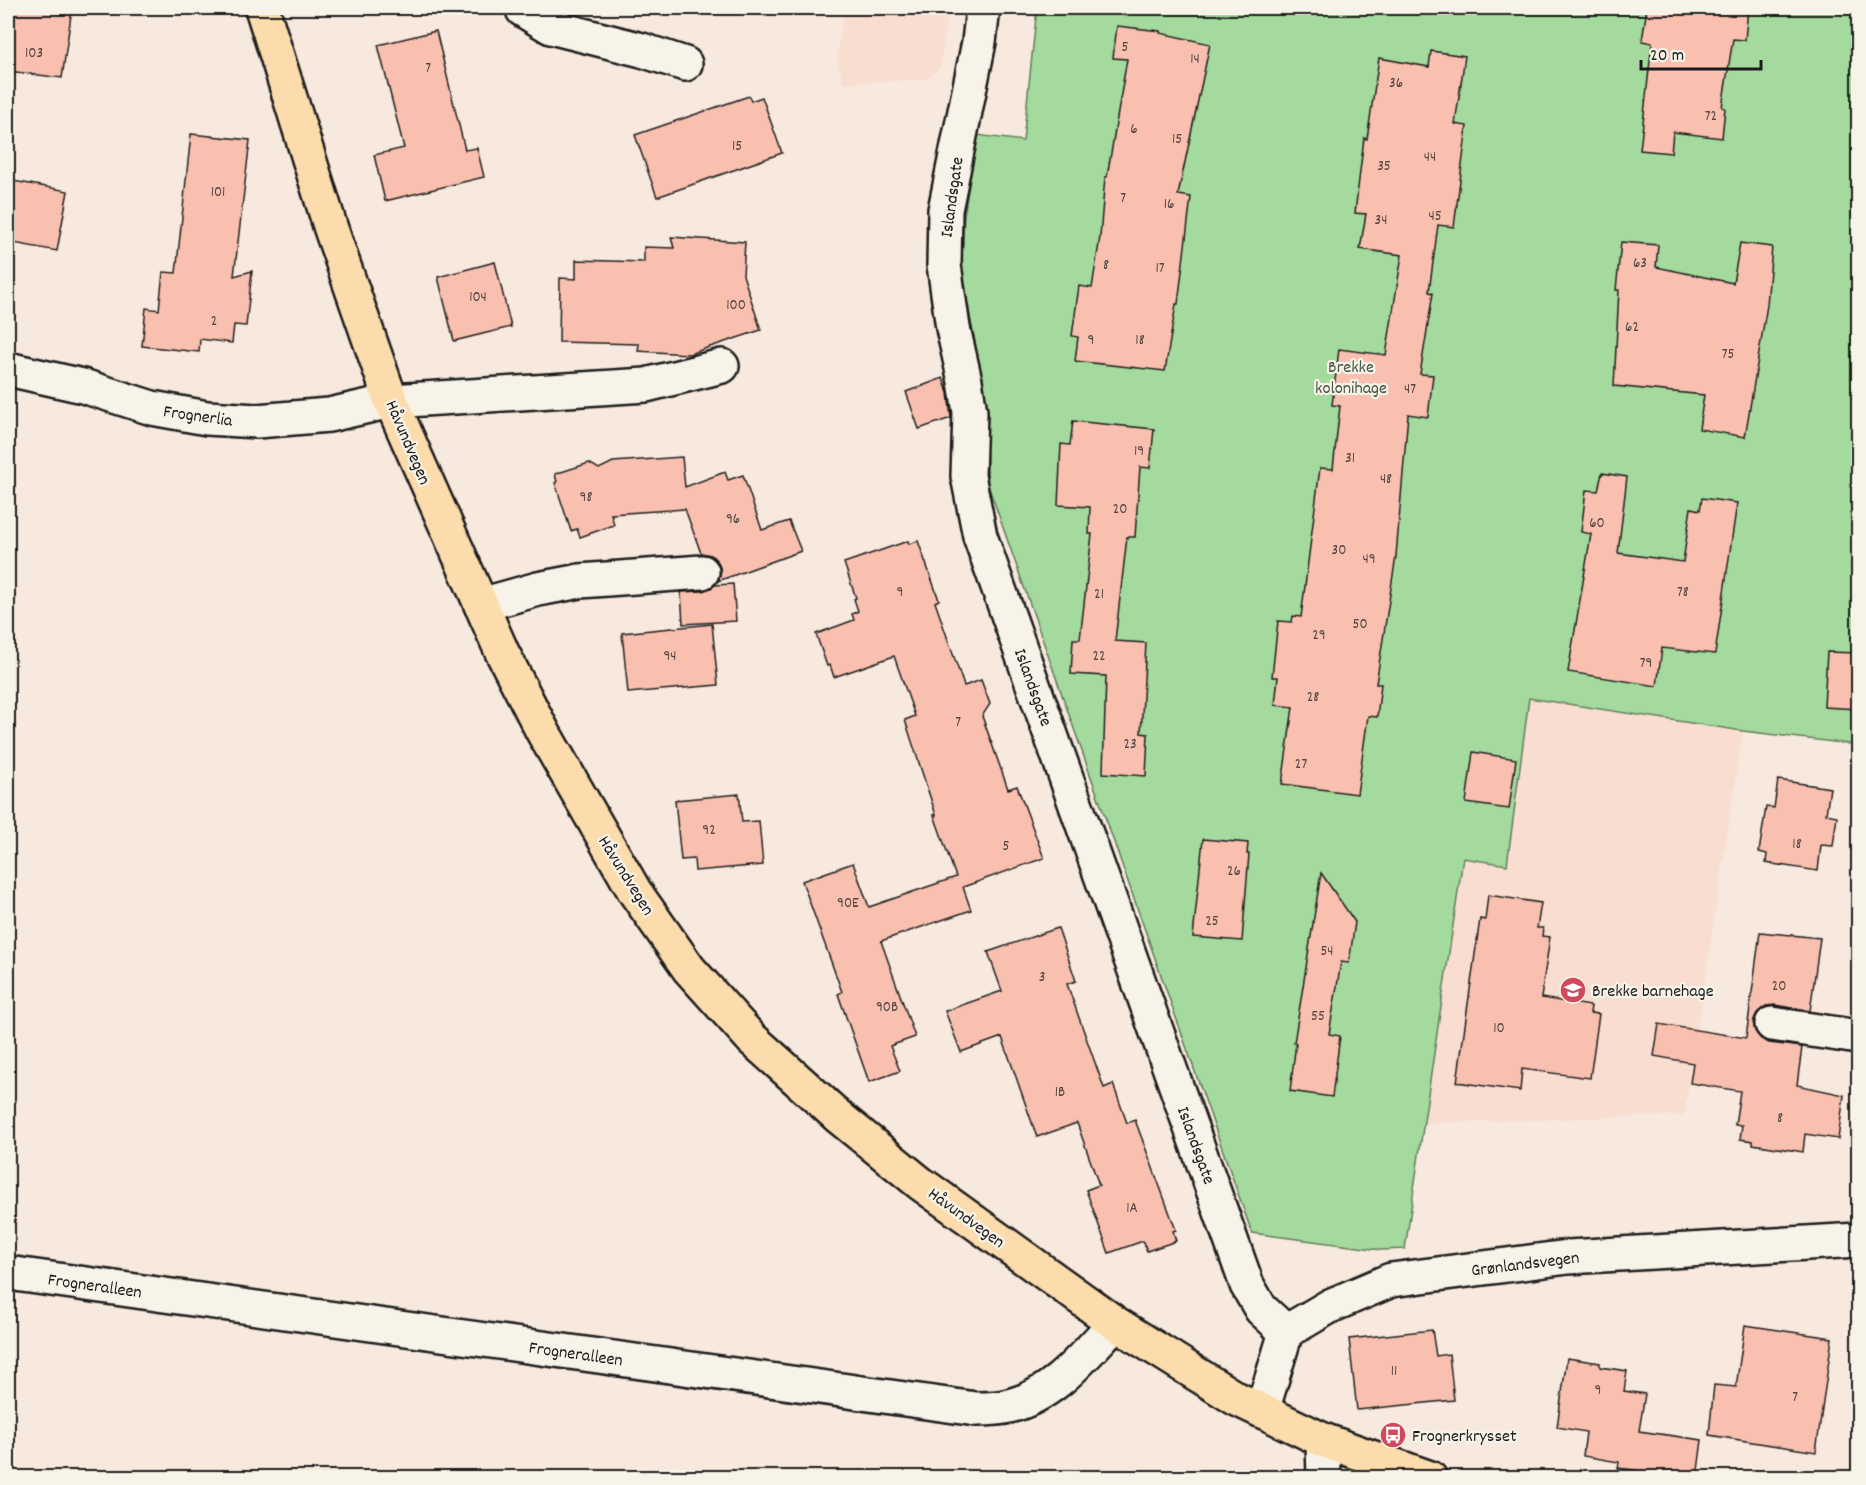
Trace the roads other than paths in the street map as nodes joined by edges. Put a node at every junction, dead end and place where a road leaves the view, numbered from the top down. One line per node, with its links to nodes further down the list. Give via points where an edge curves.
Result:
1 (262, 8): 7 (main road, Håvundvegen)
2 (517, 8): 4 (street, via 551,27)
3 (983, 8): 15 (street, Islandsgate, via 945,210 944,265 970,412 968,476 980,536 1247,1285 1261,1309)
4 (685, 64)
5 (722, 366): 7 (street, Frognerlia, via 646,385)
6 (8, 369): 7 (street, Frognerlia, via 83,386 152,408 207,418 257,421 329,415)
7 (392, 401): 9 (main road, Håvundvegen)
8 (702, 572): 9 (street, via 580,580)
9 (481, 605): 14 (main road, Håvundvegen, via 512,672 588,812 635,892 689,969 752,1040 840,1118 920,1183)
10 (1772, 1024): 11 (street)
11 (1858, 1037)
12 (1858, 1240): 15 (street, Grønlandsvegen, via 1568,1257 1390,1280 1330,1306)
13 (8, 1273): 14 (street, Frogneralleen, via 976,1409 1008,1407 1057,1384)
14 (1114, 1323): 16 (main road, Håvundvegen)
15 (1286, 1332): 16 (street)
16 (1262, 1411): 17 (main road, Håvundvegen)
17 (1323, 1440): 18 (street); 19 (main road, Håvundvegen)
18 (1324, 1478)
19 (1430, 1478)

